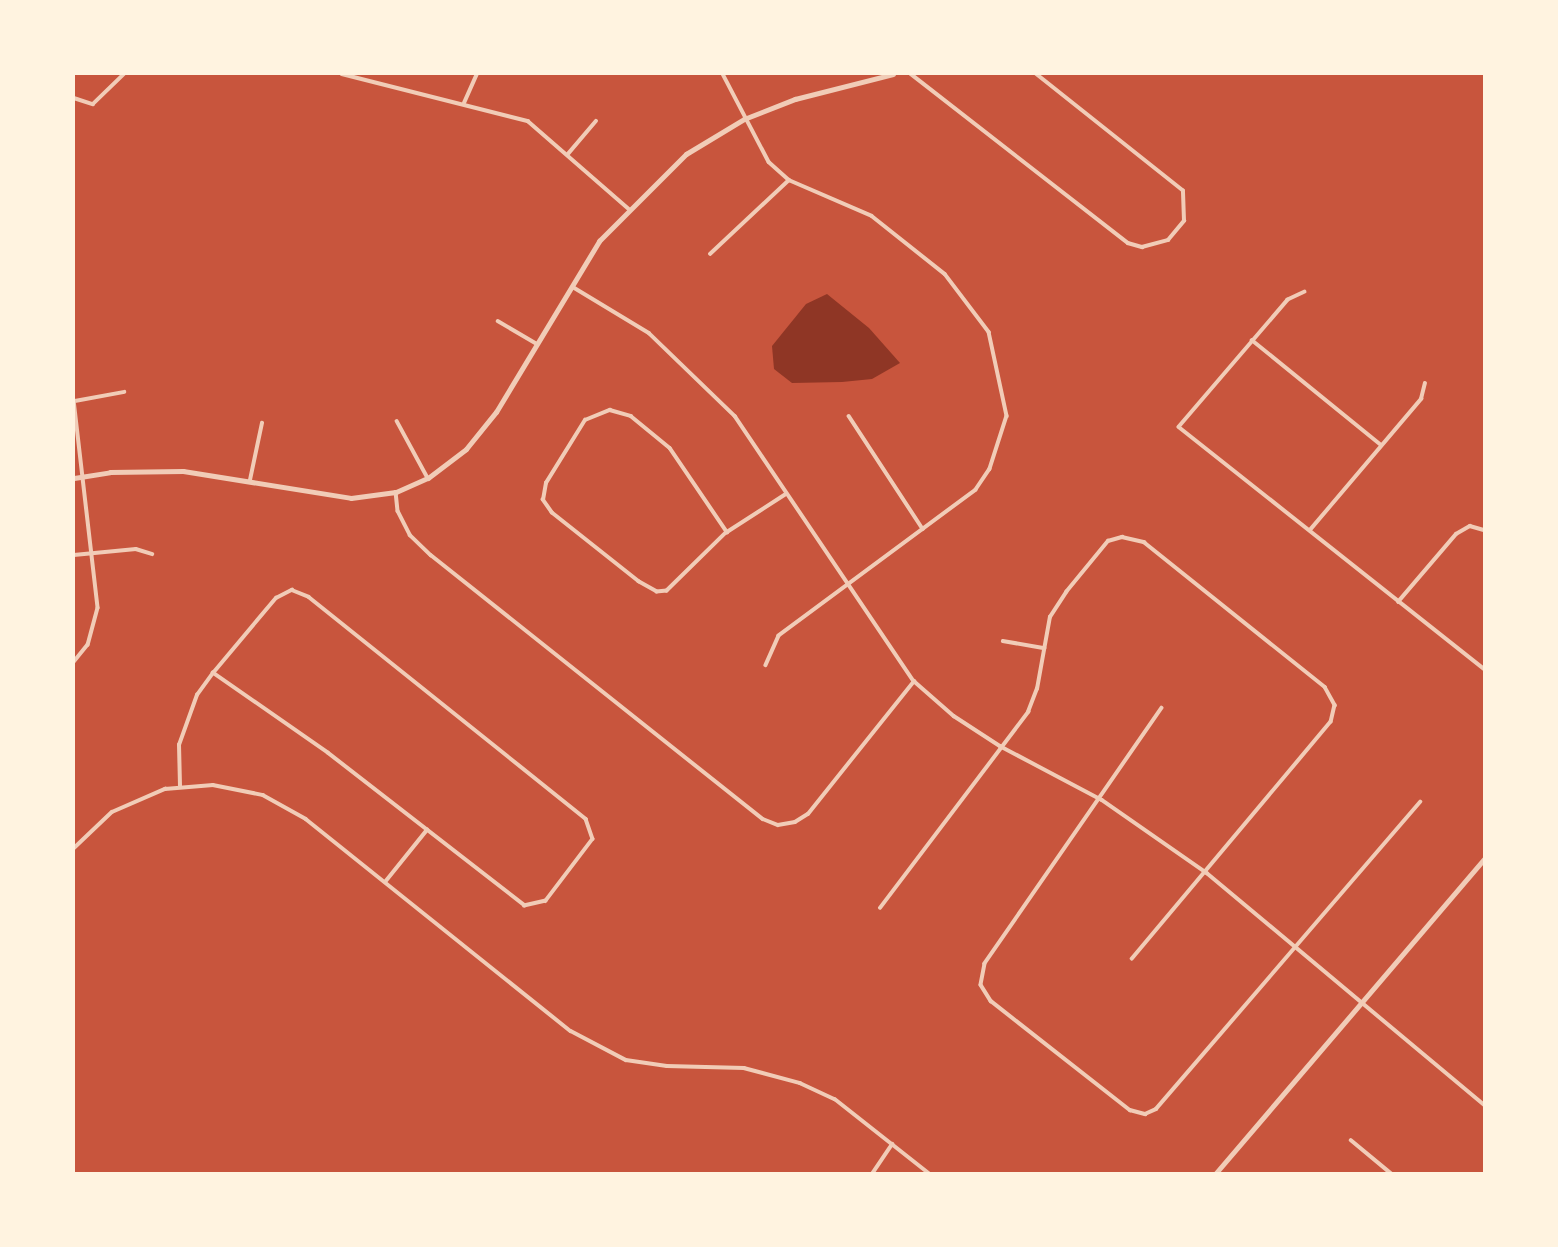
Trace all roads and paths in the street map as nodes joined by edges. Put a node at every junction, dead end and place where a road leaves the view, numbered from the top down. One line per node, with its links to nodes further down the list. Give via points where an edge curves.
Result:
1 (124, 74): 8 (street, via 93,104)
2 (342, 74): 9 (street)
3 (477, 74): 9 (street)
4 (723, 74): 10 (street)
5 (893, 74): 10 (street, via 795,99)
6 (911, 74): 7 (street, via 1128,243 1156,245 1177,231 1184,221 1183,191)
7 (1036, 74)
8 (74, 97)
9 (464, 103): 12 (street, via 528,121)
10 (744, 119): 13 (street, via 769,162); 14 (street, via 686,154)
11 (596, 121): 12 (street)
12 (568, 154): 14 (street)
13 (789, 180): 15 (street); 34 (street, via 872,216 945,274 989,332 1007,416 996,454 976,490)
14 (629, 208): 16 (street, via 599,241)
15 (710, 254)
16 (573, 287): 20 (street); 33 (street, via 649,334 696,373 735,416)
17 (1305, 292): 19 (street, via 1287,300)
18 (498, 321): 20 (street)
19 (1252, 340): 27 (street); 35 (street, via 1179,427)
20 (537, 344): 30 (street, via 480,433)
21 (1425, 383): 27 (street, via 1422,399)
22 (124, 392): 23 (street)
23 (74, 401): 28 (street)
24 (849, 416): 34 (street)
25 (397, 421): 30 (street)
26 (262, 423): 31 (street)
27 (1380, 444): 35 (street)
28 (82, 477): 29 (street); 31 (street, via 159,471); 38 (street)
29 (74, 478)
30 (428, 478): 32 (street)
31 (250, 480): 32 (street, via 332,497)
32 (396, 492): 49 (street, via 398,511 410,535 431,555 753,811 778,825 808,814)
33 (786, 494): 37 (street); 41 (street)
34 (923, 529): 41 (street)
35 (1310, 530): 42 (street)
36 (1485, 530): 42 (street, via 1470,526 1456,534)
37 (727, 532): 37 (street, via 676,585 657,592 552,513 543,500 546,483 585,420 610,410 631,416 670,448)
38 (92, 551): 39 (street, via 136,549); 40 (street); 45 (street, via 98,608 93,633)
39 (152, 554)
40 (74, 555)
41 (848, 586): 46 (street, via 779,636); 49 (street)
42 (1398, 602): 47 (street)
43 (1003, 641): 44 (street)
44 (1044, 648): 51 (street, via 1028,712); 58 (street, via 1050,617 1066,592 1108,541 1122,537 1144,542 1325,687 1335,705 1331,722)
45 (74, 662)
46 (766, 665)
47 (1485, 669)
48 (214, 673): 52 (street, via 184,724 177,755); 55 (street, via 328,752); 55 (street, via 276,598 288,591 303,593 586,819 593,839 546,901 529,907)
49 (914, 681): 51 (street, via 954,716)
50 (1162, 708): 53 (street)
51 (1000, 746): 53 (street); 60 (street)
52 (180, 786): 56 (street, via 112,812); 59 (street, via 225,786 274,800 306,819)
53 (1102, 800): 58 (street); 61 (street, via 985,964 981,985 991,1001 1130,1110 1145,1114 1156,1109)
54 (1420, 802): 61 (street)
55 (427, 830): 59 (street)
56 (74, 848)
57 (1485, 859): 63 (street)
58 (1207, 873): 61 (street); 62 (street)
59 (385, 882): 66 (street, via 585,1038 626,1060 744,1068 800,1083 835,1099)
60 (880, 908)
61 (1295, 947): 63 (street)
62 (1132, 960)
63 (1361, 1004): 64 (street); 69 (street)
64 (1485, 1105)
65 (1351, 1140): 70 (street)
66 (892, 1144): 67 (street); 68 (street)
67 (872, 1174)
68 (930, 1174)
69 (1215, 1174)
70 (1392, 1174)

